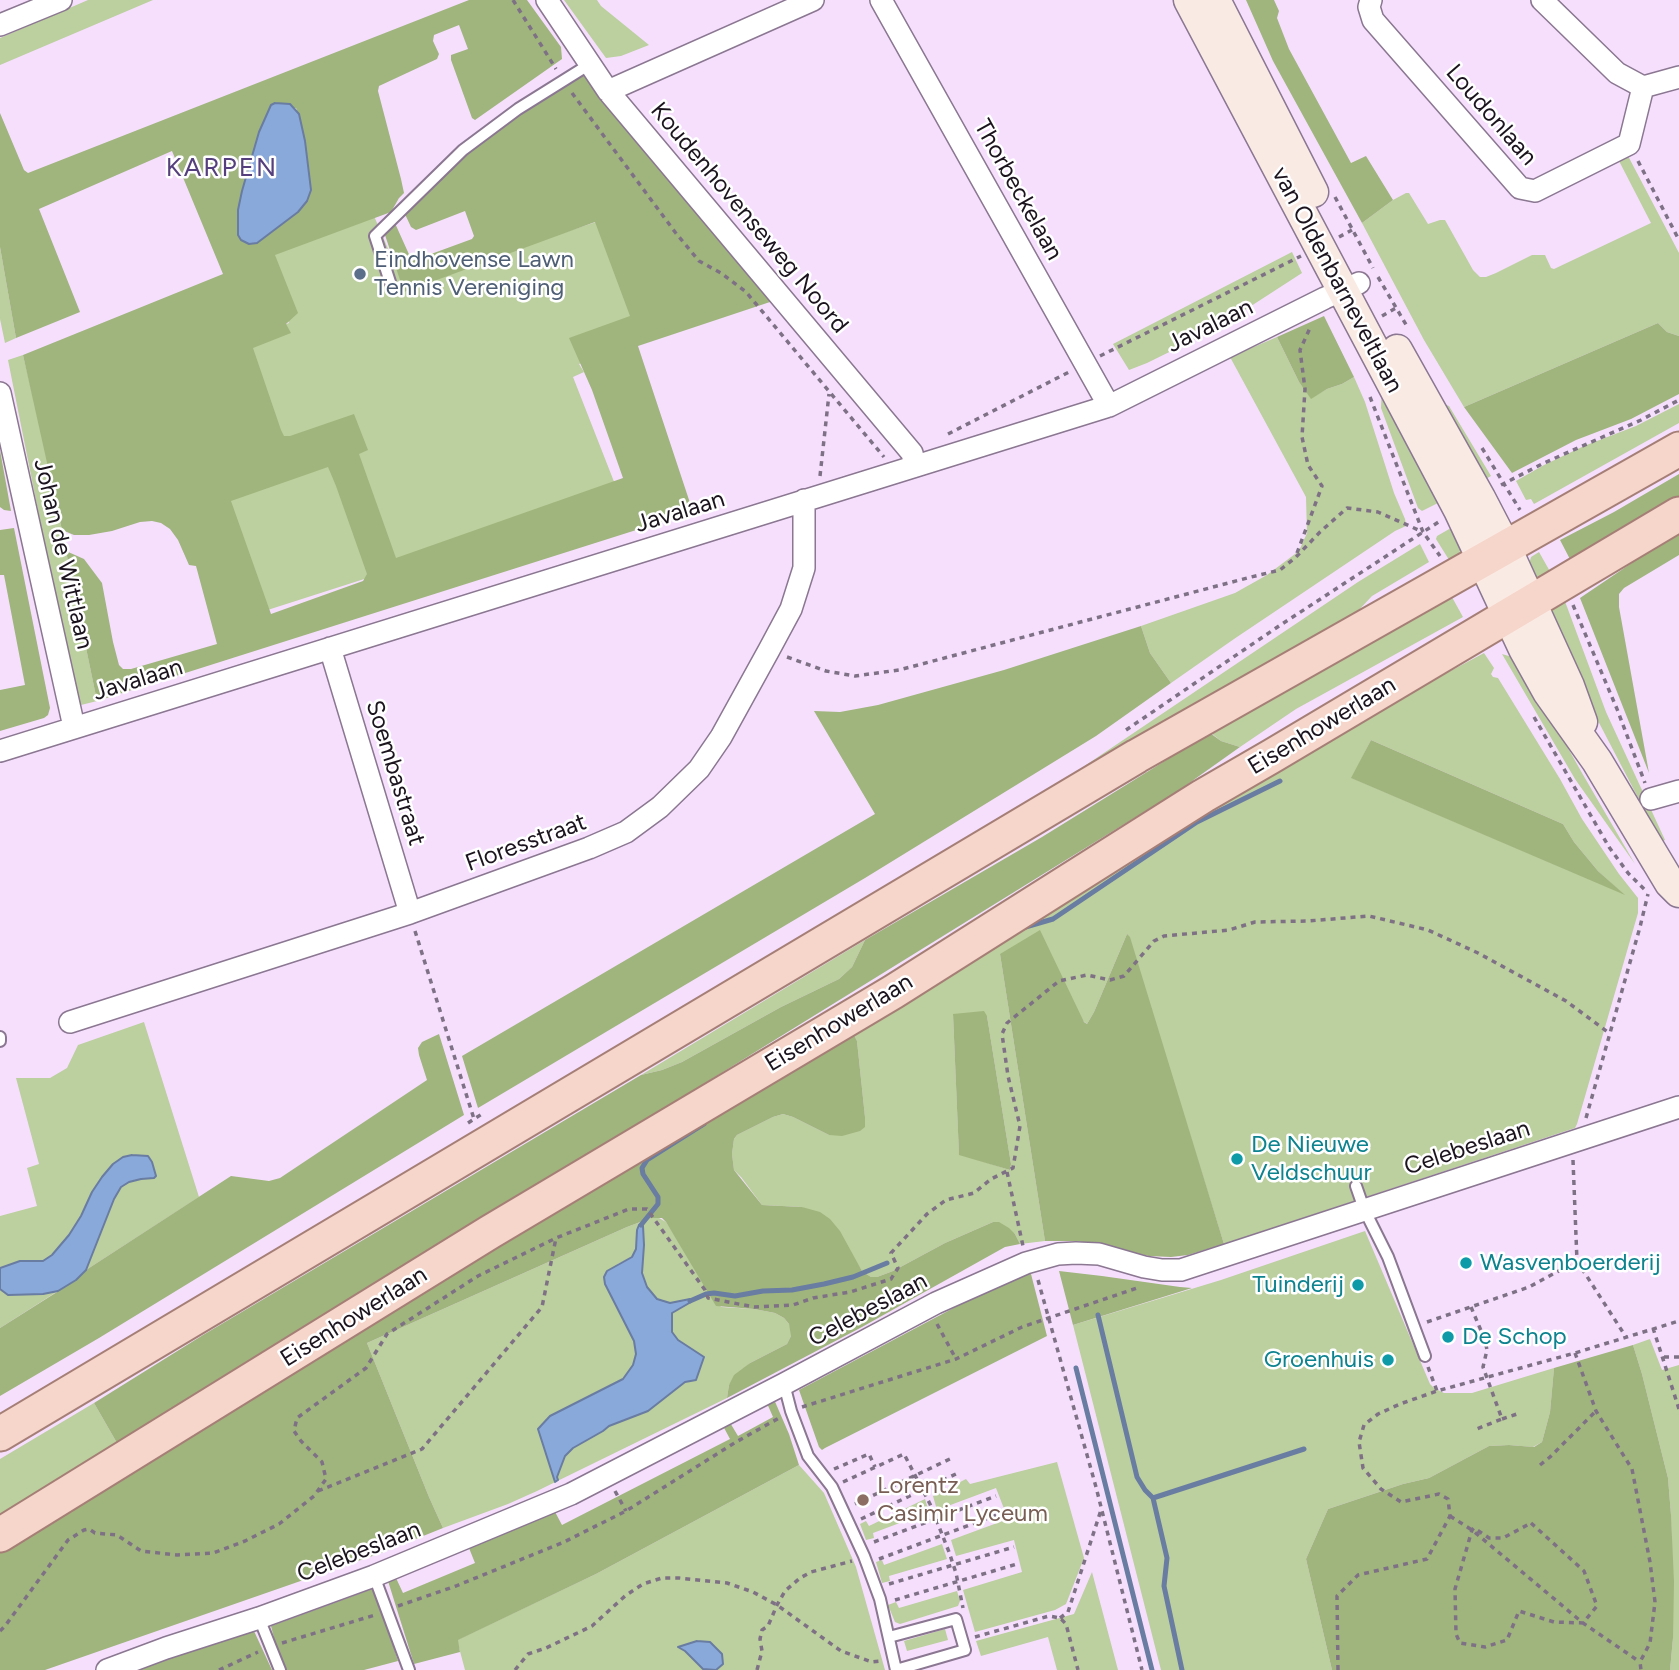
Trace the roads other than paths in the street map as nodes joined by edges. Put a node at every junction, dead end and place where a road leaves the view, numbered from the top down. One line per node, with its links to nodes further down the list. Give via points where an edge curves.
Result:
1 (61, 0): 9 (street)
2 (547, 0): 10 (street, Koudenhovenseweg Noord)
3 (813, 0): 13 (street)
4 (881, 0): 17 (street, Thorbeckelaan)
5 (1189, 0): 15 (main road, van Oldenbarneveltlaan)
6 (1215, 0): 15 (main road, van Oldenbarneveltlaan)
7 (1371, 0): 12 (street, Loudonlaan, via 1373,20 1520,188 1535,191 1629,144)
8 (1542, 0): 12 (street, via 1617,74)
9 (0, 24)
10 (590, 64): 13 (street, Koudenhovenseweg Noord); 14 (lane, via 464,150 375,236)
11 (1679, 78): 12 (street)
12 (1643, 87)
13 (608, 91): 19 (street, Koudenhovenseweg Noord, via 912,453)
14 (390, 282)
15 (1342, 291): 17 (street, Javalaan); 22 (main road, van Oldenbarneveltlaan, via 1480,498)
16 (0, 393): 25 (street, Johan de Wittlaan)
17 (1109, 406): 19 (street, Javalaan)
18 (1679, 449): 22 (main road)
19 (906, 469): 20 (street, Javalaan)
20 (811, 498): 24 (street, Javalaan); 30 (street, Floresstraat, via 804,568 791,608 699,769 626,832)
21 (1679, 514): 23 (main road, Eisenhowerlaan)
22 (1494, 554): 23 (main road, van Oldenbarneveltlaan); 37 (main road, via 1137,756)
23 (1519, 610): 29 (main road, van Oldenbarneveltlaan, via 1569,686 1597,761); 38 (main road, Eisenhowerlaan, via 1203,796 893,992 490,1232)
24 (330, 648): 25 (street, Javalaan); 30 (street, Soembastraat)
25 (75, 727): 26 (street, Javalaan)
26 (0, 751)
27 (1679, 792): 28 (street)
28 (1651, 799)
29 (1679, 892)
30 (410, 913): 31 (street, Floresstraat)
31 (70, 1022)
32 (1679, 1107): 34 (street, Celebeslaan)
33 (1356, 1186): 34 (lane)
34 (1364, 1209): 35 (lane, via 1388,1257); 36 (street, Celebeslaan, via 1181,1270 1076,1252 1026,1263 928,1307)
35 (1425, 1356)
36 (784, 1384): 39 (street, Celebeslaan, via 571,1494); 41 (lane, via 808,1456 832,1487 864,1556)
37 (0, 1434)
38 (0, 1535)
39 (374, 1576): 40 (street, Celebeslaan); 44 (lane)
40 (259, 1618): 42 (street, Celebeslaan); 43 (lane)
41 (889, 1637): 41 (lane, via 896,1670 965,1650 956,1619)
42 (107, 1670)
43 (280, 1670)
44 (408, 1670)

